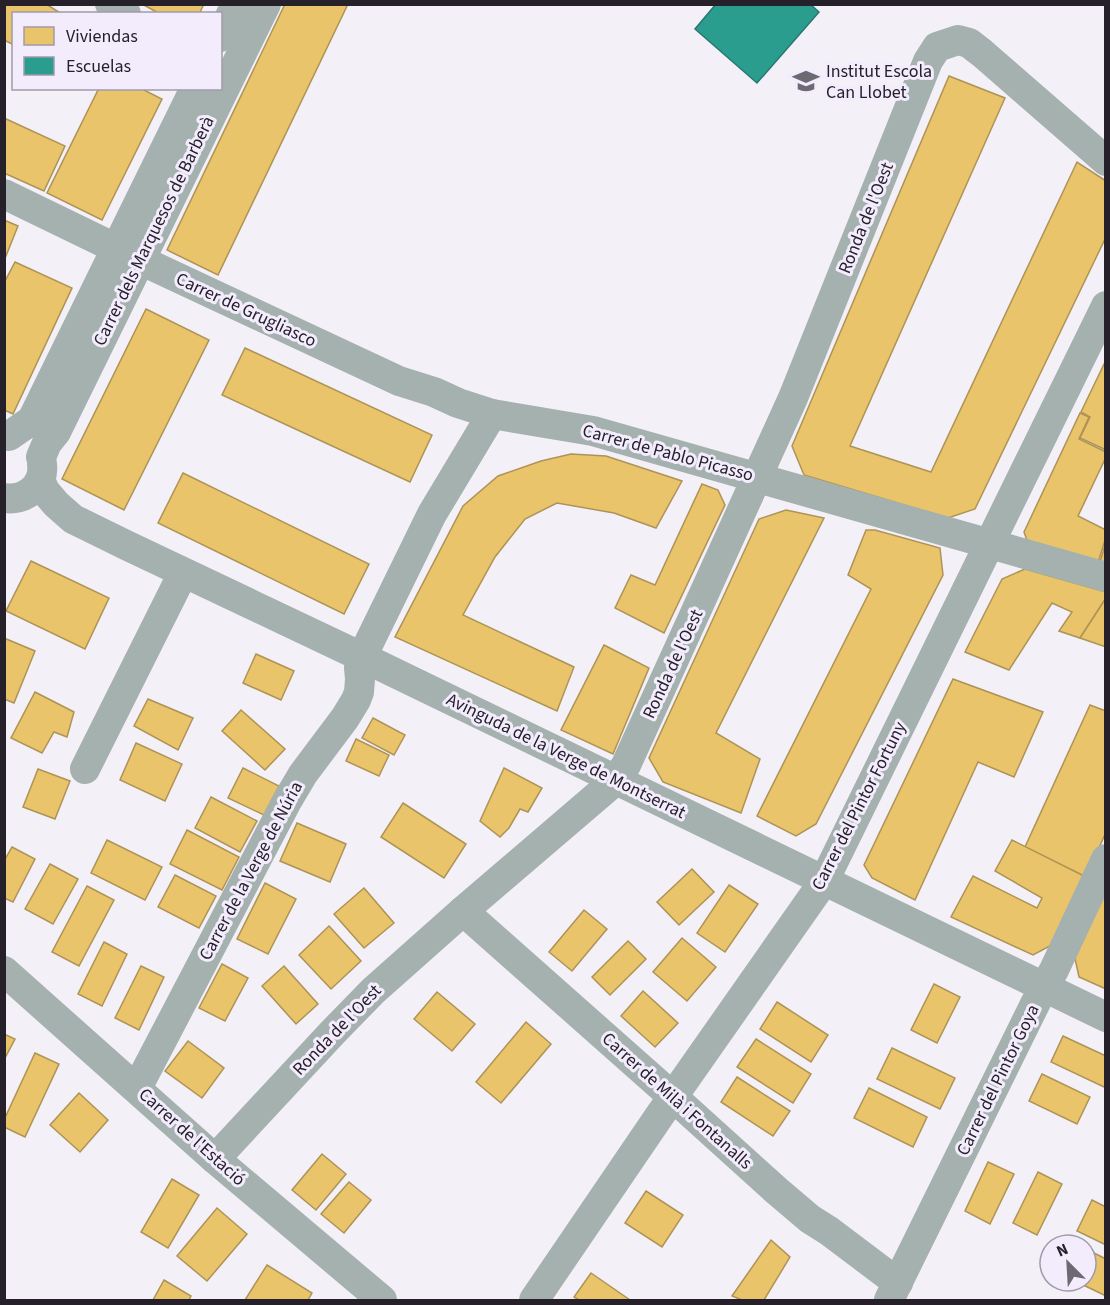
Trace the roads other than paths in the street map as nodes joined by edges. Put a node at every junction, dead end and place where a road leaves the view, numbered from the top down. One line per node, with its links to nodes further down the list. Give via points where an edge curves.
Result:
1 (110, 4): 4 (street)
2 (236, 4): 5 (street)
3 (266, 4): 6 (street, Carrer dels Marquesos de Barberà)
4 (123, 12)
5 (222, 33)
6 (226, 71)
7 (194, 90): 11 (street, Carrer dels Marquesos de Barberà)
8 (216, 90): 11 (street, Carrer dels Marquesos de Barberà)
9 (1106, 161): 16 (street, Ronda de l'Oest, via 969,43 958,40 937,47)
10 (4, 194): 11 (street, Carrer de Grugliasco)
11 (128, 254): 13 (street, Carrer de Grugliasco, via 399,381); 14 (street, Carrer dels Marquesos de Barberà, via 32,420); 15 (street, Carrer dels Marquesos de Barberà, via 61,421 47,443)
12 (1106, 306): 18 (street, Carrer del Pintor Fortuny)
13 (492, 414): 16 (street, Carrer de Pablo Picasso, via 593,431); 21 (street, via 432,514)
14 (7, 437): 15 (street, Avinguda de la Verge de Montserrat, via 20,438 36,447)
15 (41, 468): 17 (street, via 34,489); 19 (street, Avinguda de la Verge de Montserrat, via 45,491 73,519)
16 (758, 478): 18 (street, Carrer de Pablo Picasso); 23 (street, Ronda de l'Oest, via 626,765)
17 (7, 504)
18 (989, 543): 20 (street, Carrer de Pablo Picasso); 25 (street, Carrer del Pintor Fortuny)
19 (183, 573): 21 (street, Avinguda de la Verge de Montserrat); 22 (street)
20 (1106, 577)
21 (362, 657): 23 (street, Avinguda de la Verge de Montserrat); 30 (street, Carrer de la Verge de Núria, via 356,700 287,801)
22 (86, 769)
23 (615, 780): 25 (street, Avinguda de la Verge de Montserrat); 26 (street, Ronda de l'Oest)
24 (1106, 859): 28 (street, Carrer del Pintor Goya)
25 (824, 881): 28 (street, Avinguda de la Verge de Montserrat); 31 (street, Carrer del Pintor Fortuny)
26 (463, 911): 31 (street, Carrer de Milà i Fontanalls); 32 (street, Ronda de l'Oest, via 373,991)
27 (4, 971): 30 (street, Carrer de l'Estació)
28 (1044, 988): 29 (street, Avinguda de la Verge de Montserrat); 33 (street, Carrer del Pintor Goya)
29 (1106, 1017)
30 (137, 1088): 32 (street, Carrer de l'Estació)
31 (673, 1097): 33 (street, Carrer de Milà i Fontanalls, via 777,1191 829,1231); 35 (street, Carrer del Pintor Fortuny)
32 (215, 1159): 34 (street, Carrer de l'Estació)
33 (893, 1292)
34 (382, 1300)
35 (534, 1300)

